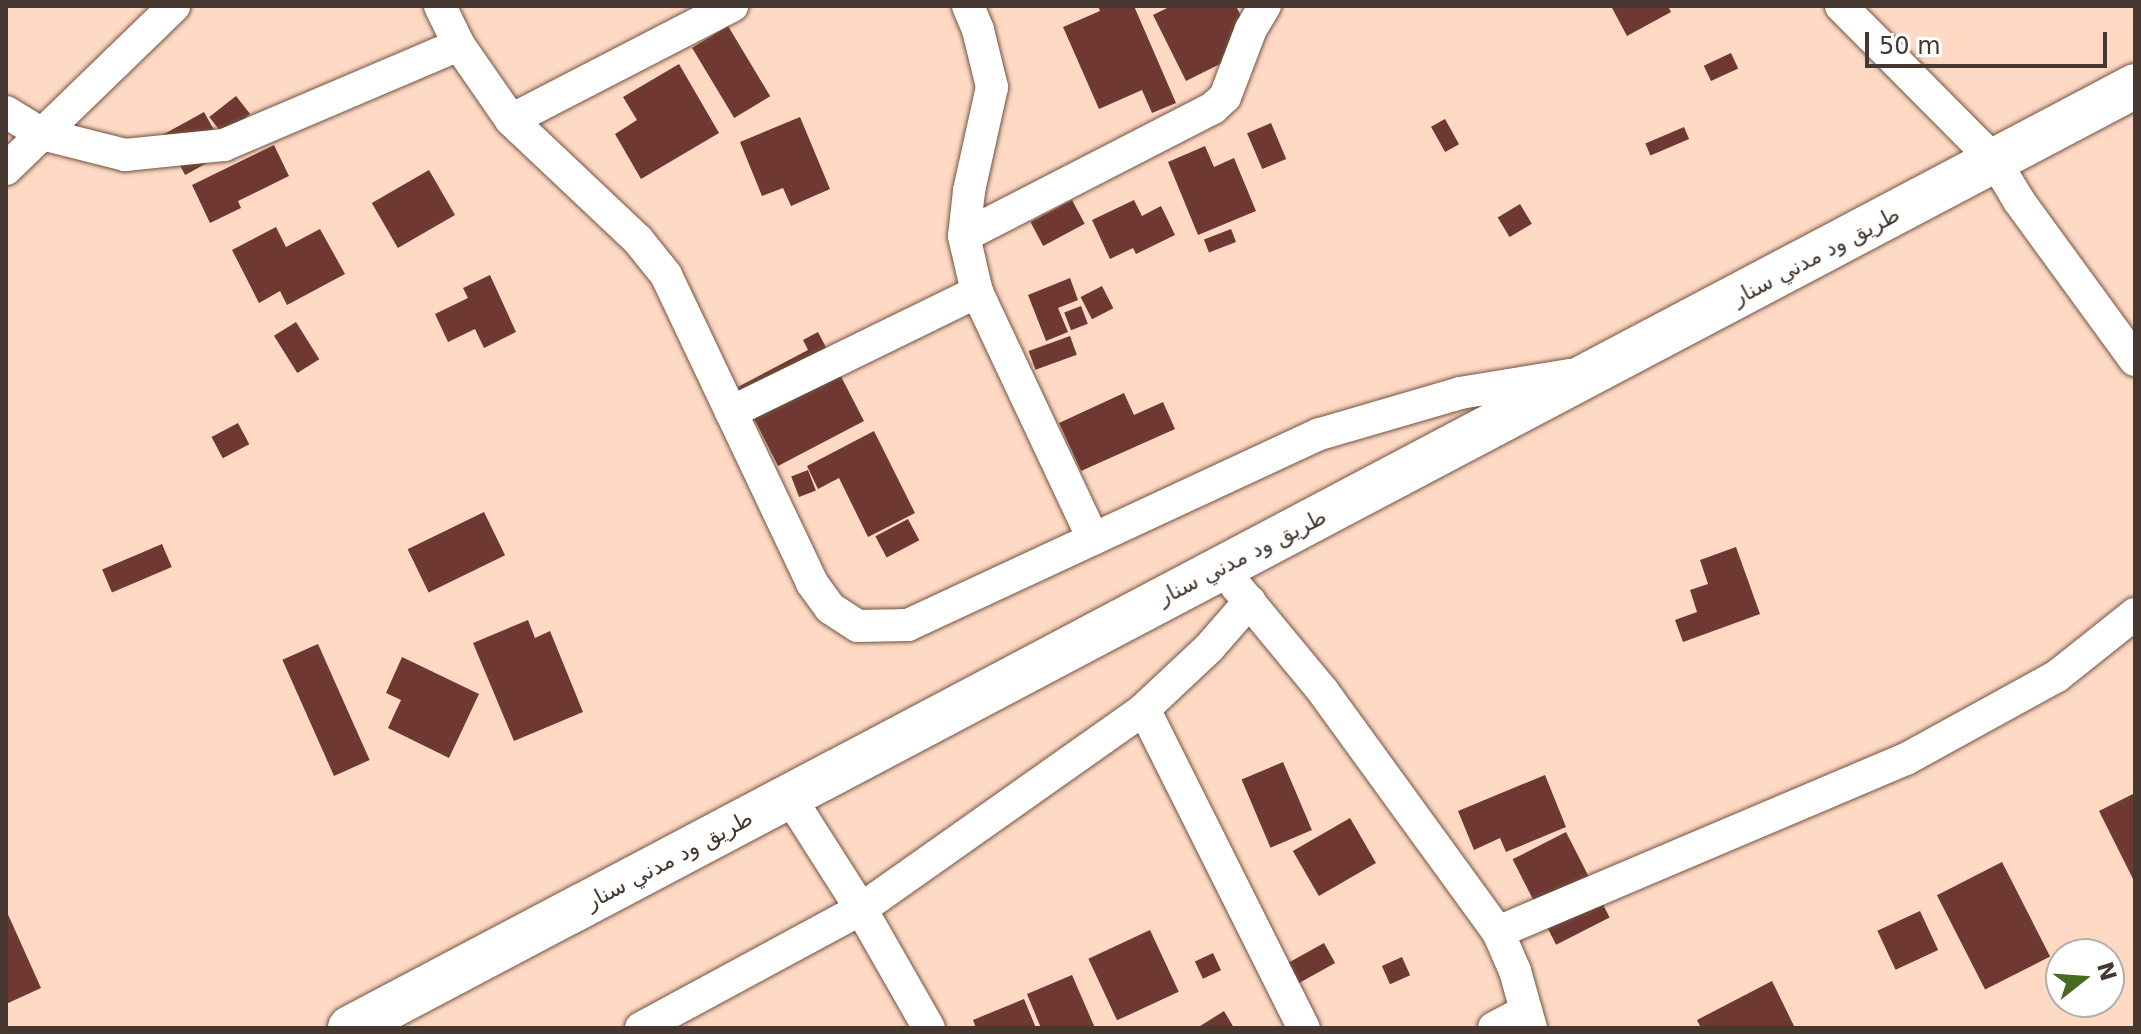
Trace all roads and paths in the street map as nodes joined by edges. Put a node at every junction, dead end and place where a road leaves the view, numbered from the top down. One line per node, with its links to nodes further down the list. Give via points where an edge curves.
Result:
1 (174, 6): 11 (street)
2 (440, 6): 7 (street)
3 (732, 6): 10 (street)
4 (968, 6): 14 (street, via 992,87)
5 (1265, 6): 14 (street, via 1225,97 1213,108)
6 (1841, 6): 12 (street)
7 (459, 45): 10 (street); 11 (street, via 224,145 125,155)
8 (2135, 86): 12 (highway, طريق ود مدني سنار)
9 (6, 112): 11 (street)
10 (511, 120): 18 (street, via 638,240 666,275)
11 (42, 134): 13 (street)
12 (1995, 161): 16 (street); 17 (highway, طريق ود مدني سنار)
13 (6, 169)
14 (964, 236): 15 (street)
15 (977, 292): 18 (street); 19 (street)
16 (2135, 360)
17 (1600, 370): 19 (street, via 1460,393 1320,434); 20 (highway, طريق ود مدني سنار)
18 (731, 412): 19 (street, via 812,583 830,608 858,626 908,625)
19 (1093, 539)
20 (1219, 569): 21 (street); 24 (highway, طريق ود مدني سنار)
21 (1250, 601): 23 (street); 26 (street, via 1322,690)
22 (2135, 614): 26 (street, via 2057,676 1906,759)
23 (1144, 709): 25 (street); 31 (street)
24 (789, 796): 25 (street); 28 (highway, طريق ود مدني سنار)
25 (861, 909): 29 (street); 30 (street)
26 (1498, 932): 27 (street)
27 (1529, 1020): 32 (street)
28 (350, 1028)
29 (641, 1028)
30 (929, 1028)
31 (1304, 1028)
32 (1494, 1028)

